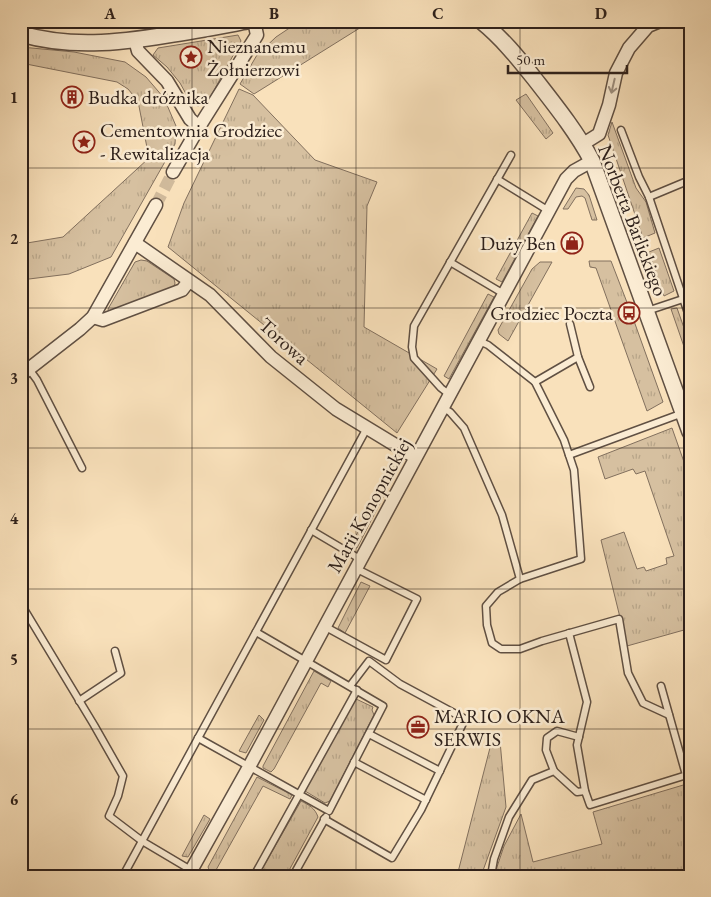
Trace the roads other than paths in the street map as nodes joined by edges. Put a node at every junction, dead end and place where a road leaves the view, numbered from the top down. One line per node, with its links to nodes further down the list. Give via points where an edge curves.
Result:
1 (247, 21): 5 (street)
2 (254, 21): 9 (street, via 257,35)
3 (481, 21): 11 (street, Norberta Barlickiego, via 509,48)
4 (660, 21): 11 (street, one-way to 11, via 648,26 629,48 616,73 600,134)
5 (220, 24): 6 (street)
6 (173, 28): 8 (street)
7 (21, 34): 8 (street, via 71,43)
8 (135, 40): 9 (street, via 138,51 167,82 190,119)
9 (199, 127): 14 (street)
10 (621, 130): 17 (lane)
11 (583, 144): 13 (street, Norberta Barlickiego)
12 (511, 155): 15 (lane)
13 (592, 161): 19 (street, Marii Konopnickiej, via 566,179); 25 (street, Norberta Barlickiego)
14 (173, 172)
15 (497, 180): 19 (lane); 21 (lane)
16 (685, 182): 17 (lane)
17 (648, 196): 24 (lane)
18 (156, 205): 20 (street)
19 (549, 211): 23 (street, Marii Konopnickiej)
20 (135, 243): 22 (street, Torowa); 26 (street)
21 (450, 262): 23 (lane); 34 (lane, via 414,326 412,347 414,358)
22 (189, 281): 26 (street, via 182,290 103,320); 37 (street, Torowa, via 210,295 271,357 336,409)
23 (504, 294): 29 (street, Marii Konopnickiej)
24 (683, 299): 25 (lane); 27 (lane)
25 (646, 311): 36 (street, Norberta Barlickiego)
26 (93, 317): 31 (street)
27 (690, 319)
28 (570, 324): 30 (lane)
29 (479, 341): 32 (lane); 34 (street, Marii Konopnickiej)
30 (578, 357): 32 (lane); 33 (lane)
31 (25, 372): 41 (lane, via 37,380)
32 (535, 382): 39 (lane)
33 (590, 387)
34 (450, 395): 35 (street, Marii Konopnickiej)
35 (443, 408): 40 (street, Marii Konopnickiej); 44 (lane, via 464,428 502,515)
36 (683, 413): 38 (street, Norberta Barlickiego); 39 (lane)
37 (367, 428): 40 (street, Torowa); 42 (lane)
38 (690, 432)
39 (569, 455): 44 (lane, via 574,470 582,559)
40 (415, 458): 43 (street, Marii Konopnickiej)
41 (82, 468)
42 (311, 530): 43 (lane); 47 (lane)
43 (358, 564): 46 (street, Marii Konopnickiej); 50 (lane, via 417,599 386,660)
44 (520, 579): 48 (lane, via 498,592 486,606 492,642 501,649 520,649)
45 (21, 604): 56 (lane)
46 (324, 626): 50 (lane); 51 (street, Marii Konopnickiej)
47 (256, 632): 51 (lane); 60 (lane)
48 (570, 633): 57 (lane, via 619,619 628,673 643,703); 59 (lane, via 587,702)
49 (115, 651): 56 (lane, via 121,674)
50 (371, 652): 52 (lane)
51 (306, 660): 53 (lane); 62 (street, Marii Konopnickiej)
52 (369, 661): 53 (lane); 63 (lane, via 400,684 465,718)
53 (350, 686): 55 (lane)
54 (661, 686): 57 (lane)
55 (357, 690): 58 (lane, via 383,706); 67 (lane)
56 (80, 701): 71 (lane, via 123,776 109,816)
57 (669, 716): 65 (lane)
58 (369, 734): 61 (lane); 63 (lane)
59 (579, 737): 64 (lane, via 557,731 547,738 546,750); 66 (lane, via 577,745)
60 (198, 738): 62 (lane); 71 (lane)
61 (354, 762): 68 (lane); 69 (lane)
62 (249, 767): 67 (lane); 72 (street, Marii Konopnickiej)
63 (440, 771): 68 (lane)
64 (554, 771): 66 (lane, via 577,792); 76 (lane, via 532,780 513,810)
65 (688, 775): 66 (lane, via 590,805)
66 (585, 791)
67 (299, 795): 69 (lane); 74 (lane)
68 (426, 800): 70 (lane, via 392,858)
69 (329, 811): 70 (lane)
70 (324, 820): 75 (lane)
71 (142, 841): 72 (lane); 73 (lane)
72 (193, 874)
73 (123, 876)
74 (254, 876)
75 (293, 876)
76 (490, 876)

